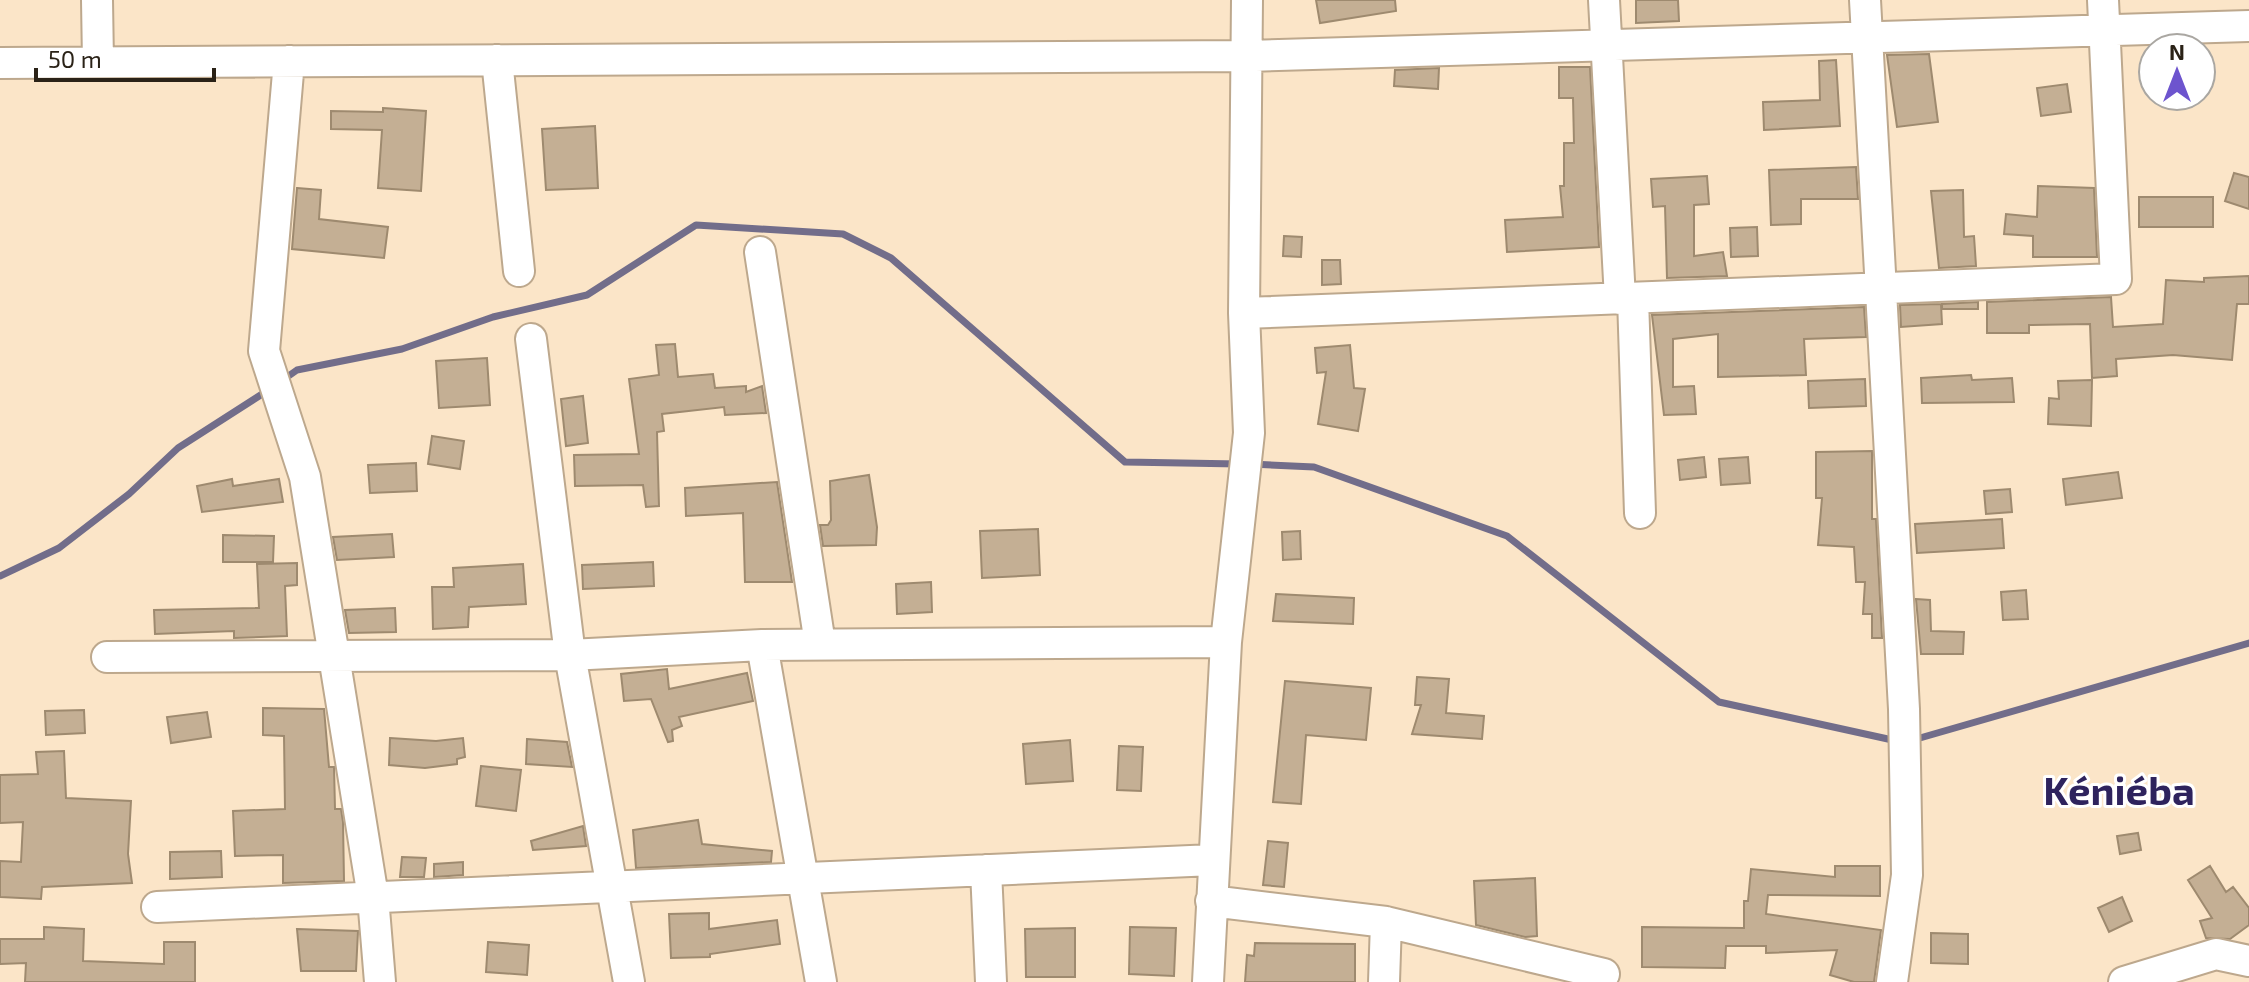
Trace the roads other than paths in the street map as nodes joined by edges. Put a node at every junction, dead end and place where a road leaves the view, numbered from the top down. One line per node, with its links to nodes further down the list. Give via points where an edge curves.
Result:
1 (97, 0): 12 (street)
2 (1247, 0): 9 (street)
3 (1604, 0): 8 (street)
4 (1865, 0): 7 (street)
5 (2104, 14): 6 (street); 7 (street); 16 (street, via 2116,279)
6 (2249, 26)
7 (1867, 36): 8 (street); 16 (street)
8 (1606, 44): 9 (street); 17 (street)
9 (1248, 56): 10 (street); 18 (street)
10 (497, 60): 11 (street); 15 (street)
11 (289, 61): 12 (street); 25 (street, via 264,351 305,477)
12 (98, 62): 13 (street)
13 (0, 63)
14 (760, 252): 22 (street)
15 (519, 271)
16 (1881, 288): 17 (street); 43 (street, via 1907,860)
17 (1627, 298): 18 (street); 20 (street)
18 (1244, 313): 21 (street, via 1249,433)
19 (531, 339): 24 (street)
20 (1640, 513)
21 (1226, 642): 22 (street); 27 (street)
22 (820, 644): 23 (street)
23 (762, 645): 24 (street); 29 (street)
24 (570, 655): 25 (street); 30 (street)
25 (336, 656): 26 (street); 31 (street)
26 (107, 657)
27 (1213, 860): 28 (street); 32 (street)
28 (986, 870): 29 (street); 40 (street)
29 (804, 880): 30 (street); 39 (street)
30 (612, 886): 31 (street); 38 (street)
31 (373, 897): 33 (street); 37 (street)
32 (1211, 901): 34 (street); 41 (street)
33 (157, 907)
34 (1386, 922): 36 (street); 42 (street)
35 (2249, 961): 44 (street, via 2216,954)
36 (1604, 974)
37 (380, 982)
38 (629, 982)
39 (821, 982)
40 (991, 982)
41 (1208, 982)
42 (1384, 982)
43 (1892, 982)
44 (2124, 982)

